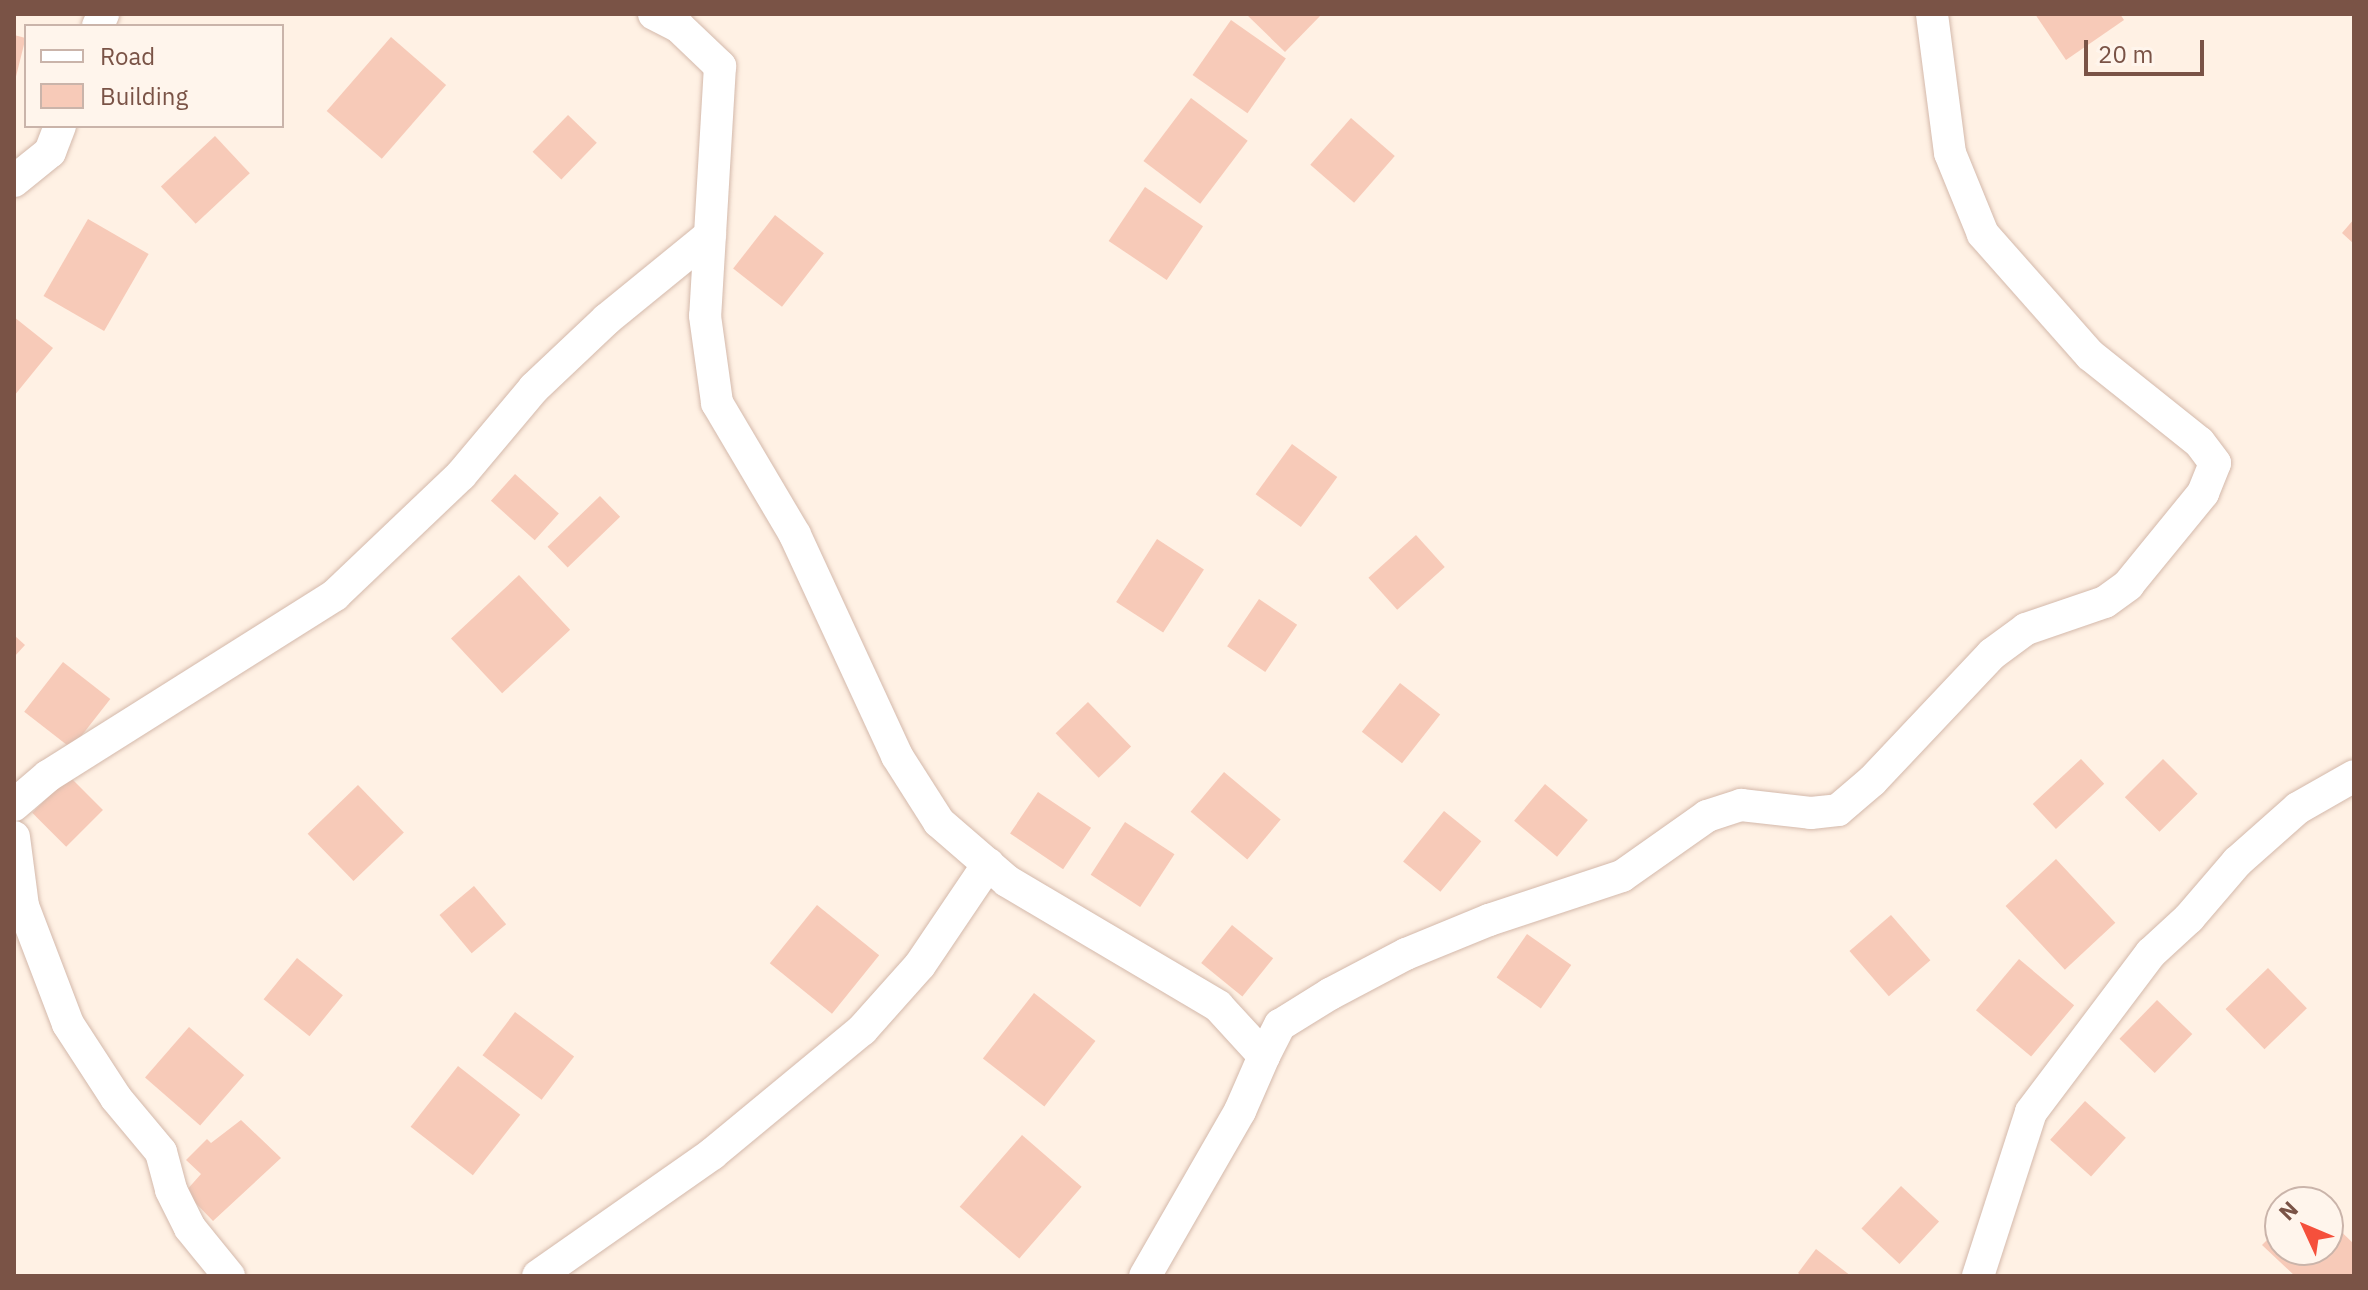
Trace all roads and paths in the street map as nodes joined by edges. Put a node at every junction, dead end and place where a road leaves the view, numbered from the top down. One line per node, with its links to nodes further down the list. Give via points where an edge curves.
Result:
1 (654, 14): 5 (street, via 679,27 720,66)
2 (1932, 14): 10 (street, via 1950,153 1983,234 2090,355 2199,442 2215,463 2203,493 2128,585 2105,602 2026,629 1992,654 1838,810 1811,813 1741,805 1707,816 1622,876 1447,937 1330,994 1280,1025)
3 (59, 128): 4 (street, via 50,152)
4 (14, 181)
5 (710, 235): 7 (street, via 607,319 534,388 461,475 335,595 48,776); 9 (street, via 705,316 717,403 795,535 897,756 939,822)
6 (2354, 776): 14 (street, via 2298,808 2237,862 2151,953 2031,1112)
7 (14, 805)
8 (14, 837): 11 (street, via 23,906 68,1024 116,1098 161,1152 171,1190 190,1228)
9 (988, 864): 10 (street, via 1007,881 1218,1006); 12 (street, via 920,965 862,1030 712,1154)
10 (1264, 1056): 13 (street, via 1240,1111)
11 (229, 1276)
12 (538, 1276)
13 (1145, 1276)
14 (1978, 1276)

